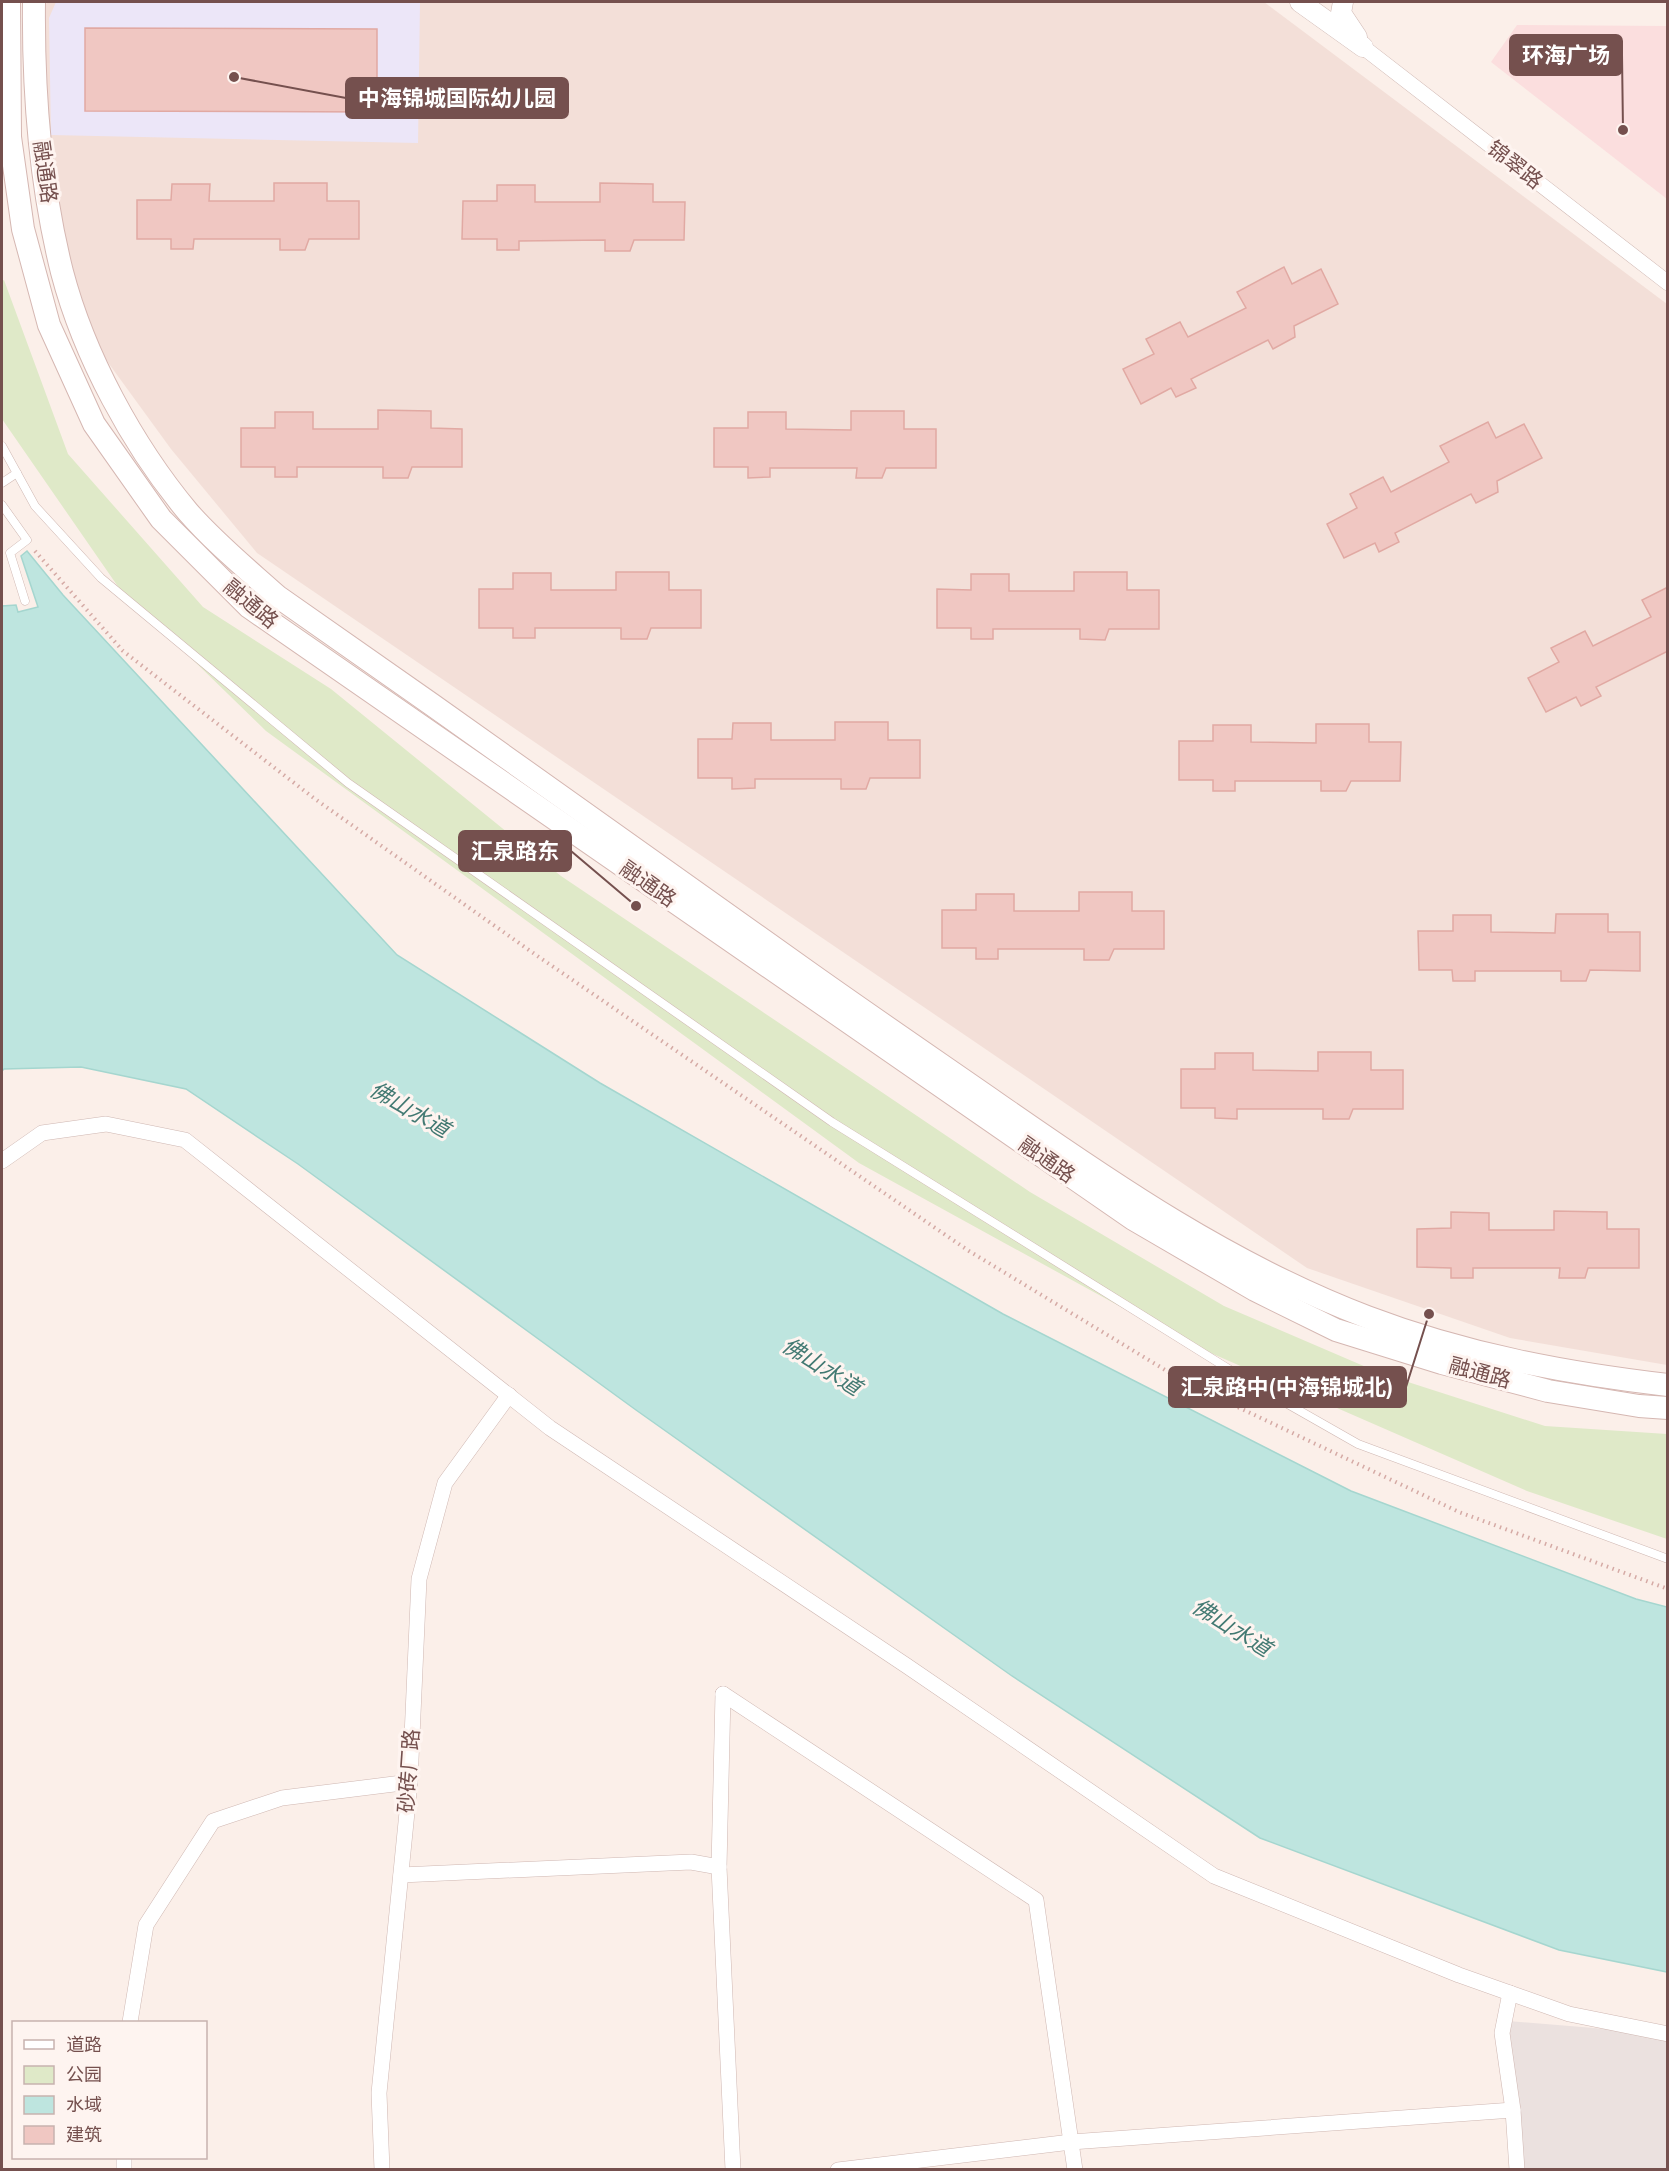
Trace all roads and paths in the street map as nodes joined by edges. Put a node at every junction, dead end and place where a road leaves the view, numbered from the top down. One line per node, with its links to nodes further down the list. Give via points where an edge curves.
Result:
1 (9, 2): 7 (main road, 融通路)
2 (34, 2): 6 (main road, 融通路)
3 (1300, 2): 5 (street)
4 (1343, 2): 5 (street, via 1341,13)
5 (1363, 47): 8 (street, 锦翠路)
6 (39, 134): 7 (street); 15 (main road, 融通路, via 63,274 104,380 153,467 189,513 277,596 867,1013 1124,1191 1205,1241 1316,1296 1423,1336 1546,1368)
7 (6, 137): 17 (main road, 融通路, via 23,229 49,325 94,424 161,519 249,607 1133,1220 1255,1290 1336,1330 1442,1363 1548,1391)
8 (1668, 283)
9 (2, 446): 10 (lane)
10 (17, 473): 11 (lane); 18 (lane, via 35,506 101,578 348,783 832,1122 1256,1386 1358,1444)
11 (2, 483)
12 (2, 505): 13 (lane, via 27,540 10,553)
13 (25, 602)
14 (2, 1161): 16 (street, via 42,1132 106,1124 185,1140)
15 (1668, 1385)
16 (509, 1395): 19 (street, 砂砖厂路, via 445,1483 419,1579); 22 (street, via 550,1428 1214,1876)
17 (1668, 1408)
18 (1668, 1559)
19 (410, 1782): 21 (street, 砂砖厂路); 23 (street, via 282,1798 213,1821 146,1925)
20 (720, 1867): 21 (street, via 691,1862); 26 (street, via 723,1694 1036,1900); 28 (street)
21 (401, 1875): 27 (street, 砂砖厂路, via 380,2093)
22 (1510, 1993): 24 (street, via 1569,2014); 25 (street, via 1502,2033)
23 (130, 2021)
24 (1668, 2034)
25 (1513, 2110): 26 (street); 31 (street)
26 (1071, 2142): 29 (street); 30 (street)
27 (382, 2169)
28 (734, 2169)
29 (838, 2169)
30 (1075, 2169)
31 (1517, 2169)

